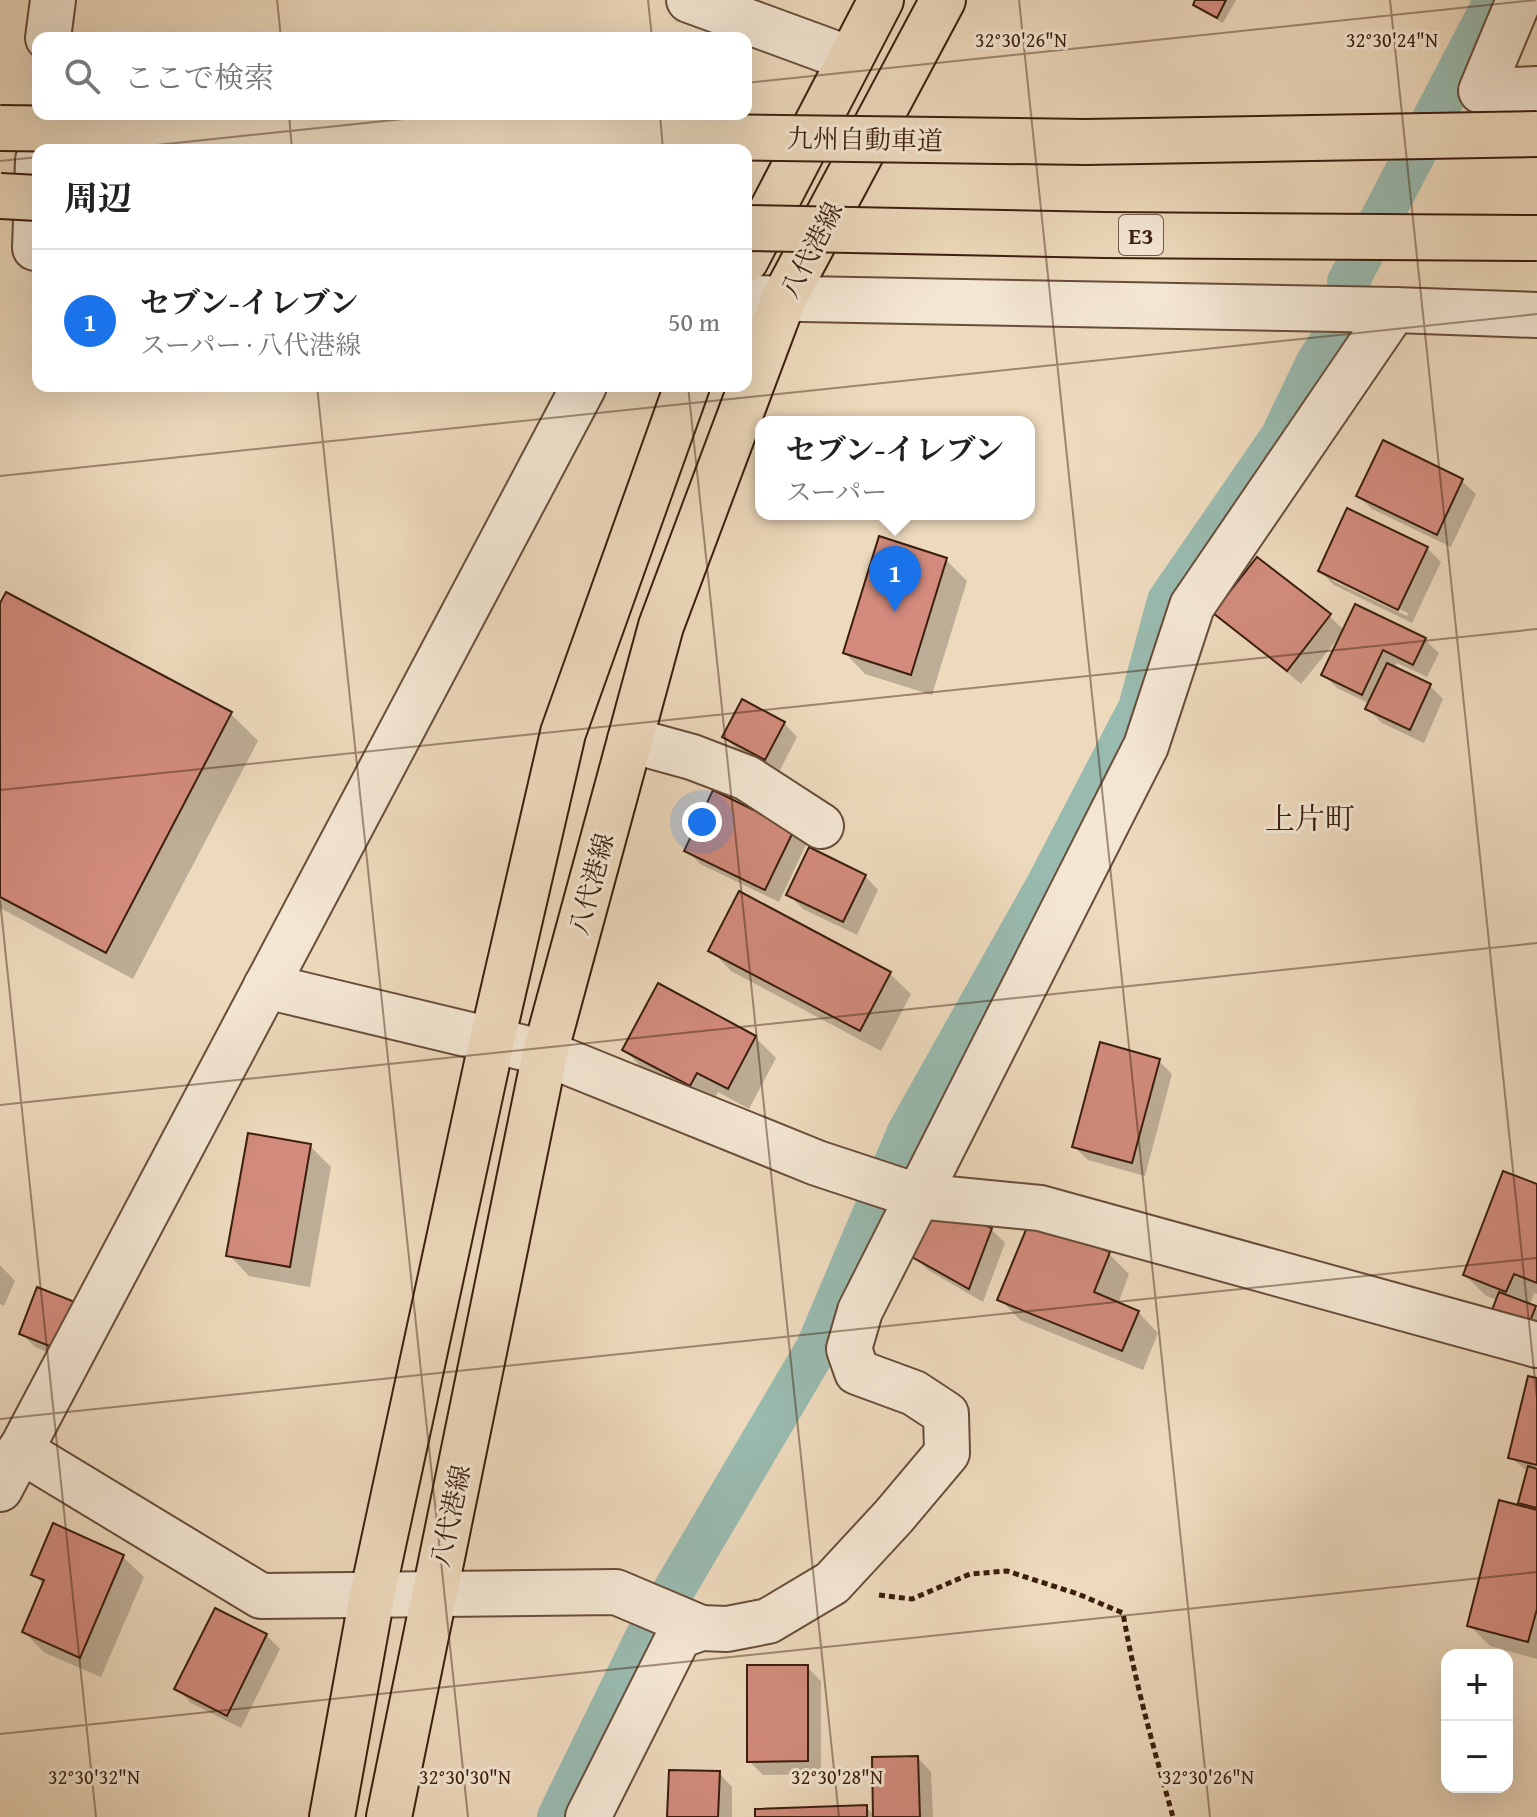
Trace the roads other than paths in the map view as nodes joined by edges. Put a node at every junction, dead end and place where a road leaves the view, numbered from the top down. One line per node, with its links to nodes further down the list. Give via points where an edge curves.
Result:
1 (53, 0): 6 (street)
2 (689, 0): 7 (street)
3 (881, 0): 7 (main road, 八代港線)
4 (943, 0): 20 (main road, 八代港線)
5 (1519, 0): 8 (street, via 1481,91)
6 (49, 32)
7 (850, 59): 19 (main road, 八代港線)
8 (1537, 89)
9 (40, 120): 12 (street)
10 (0, 128): 11 (main road, 九州自動車道, bridge, via 1086,142)
11 (1537, 134)
12 (38, 144)
13 (0, 196): 15 (main road, bridge)
14 (32, 197): 18 (street)
15 (32, 198)
16 (752, 228): 17 (main road, E3, bridge)
17 (1537, 238)
18 (24, 247)
19 (752, 248)
20 (765, 298): 21 (street); 23 (main road, 八代港線)
21 (1394, 310): 22 (street); 32 (street, via 1192,606 1146,746)
22 (1537, 315)
23 (752, 339)
24 (581, 392): 29 (street)
25 (685, 392): 30 (main road, via 563,733)
26 (735, 392): 27 (main road, 八代港線)
27 (630, 740): 28 (street, via 747,778); 31 (main road, 八代港線)
28 (821, 826)
29 (266, 986): 30 (street); 34 (street)
30 (492, 1040): 31 (street); 37 (main road)
31 (545, 1053): 32 (street, via 817,1163); 36 (main road, 八代港線)
32 (917, 1196): 33 (street, via 1040,1208); 38 (street, via 860,1311 849,1349 857,1372 914,1393 946,1414 947,1453 832,1583 768,1621 727,1629)
33 (1537, 1345)
34 (20, 1450): 35 (street); 37 (street, via 261,1596)
35 (0, 1489)
36 (434, 1595): 37 (street); 38 (street, via 616,1592); 40 (main road, 八代港線)
37 (372, 1596): 39 (main road)
38 (700, 1627): 41 (street, via 679,1636)
39 (332, 1817)
40 (389, 1817)
41 (588, 1817)

